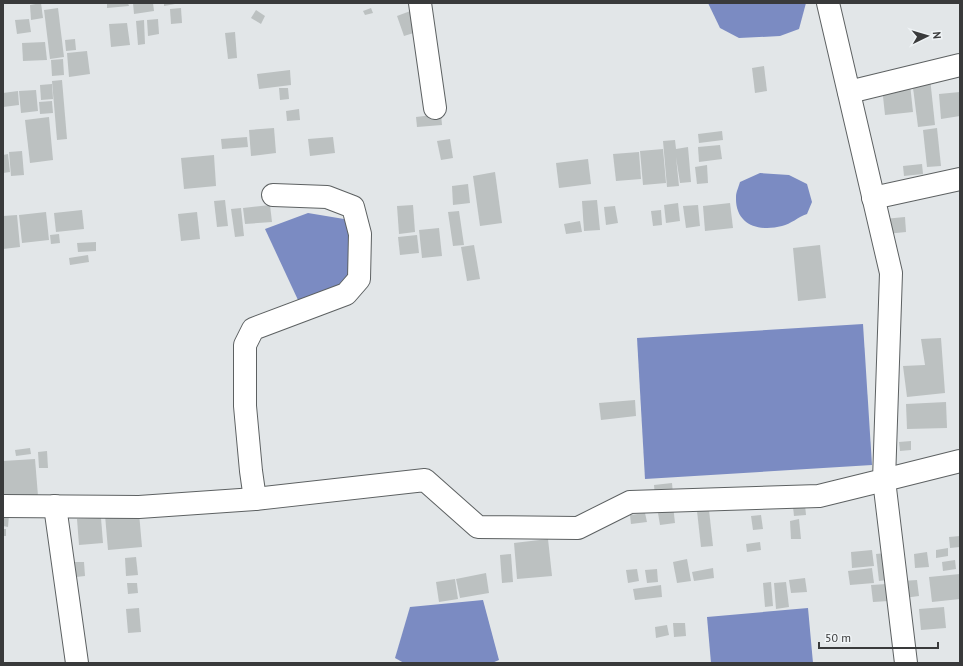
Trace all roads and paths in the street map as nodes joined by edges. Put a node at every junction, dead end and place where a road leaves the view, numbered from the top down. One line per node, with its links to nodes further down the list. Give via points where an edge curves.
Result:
1 (420, 3): 5 (street)
2 (828, 3): 4 (street)
3 (960, 65): 4 (street)
4 (849, 92): 8 (street)
5 (435, 108)
6 (960, 179): 8 (street)
7 (273, 195): 11 (street, via 327,197 353,207 360,234 359,279 346,294 254,328 245,345 245,406)
8 (873, 198): 10 (street, via 891,274)
9 (960, 461): 10 (street)
10 (884, 480): 11 (street, via 819,496 630,502 578,528 478,527 425,480); 15 (street)
11 (255, 499): 13 (street, via 139,507)
12 (3, 506): 13 (street)
13 (55, 506): 14 (street)
14 (77, 663)
15 (906, 663)

